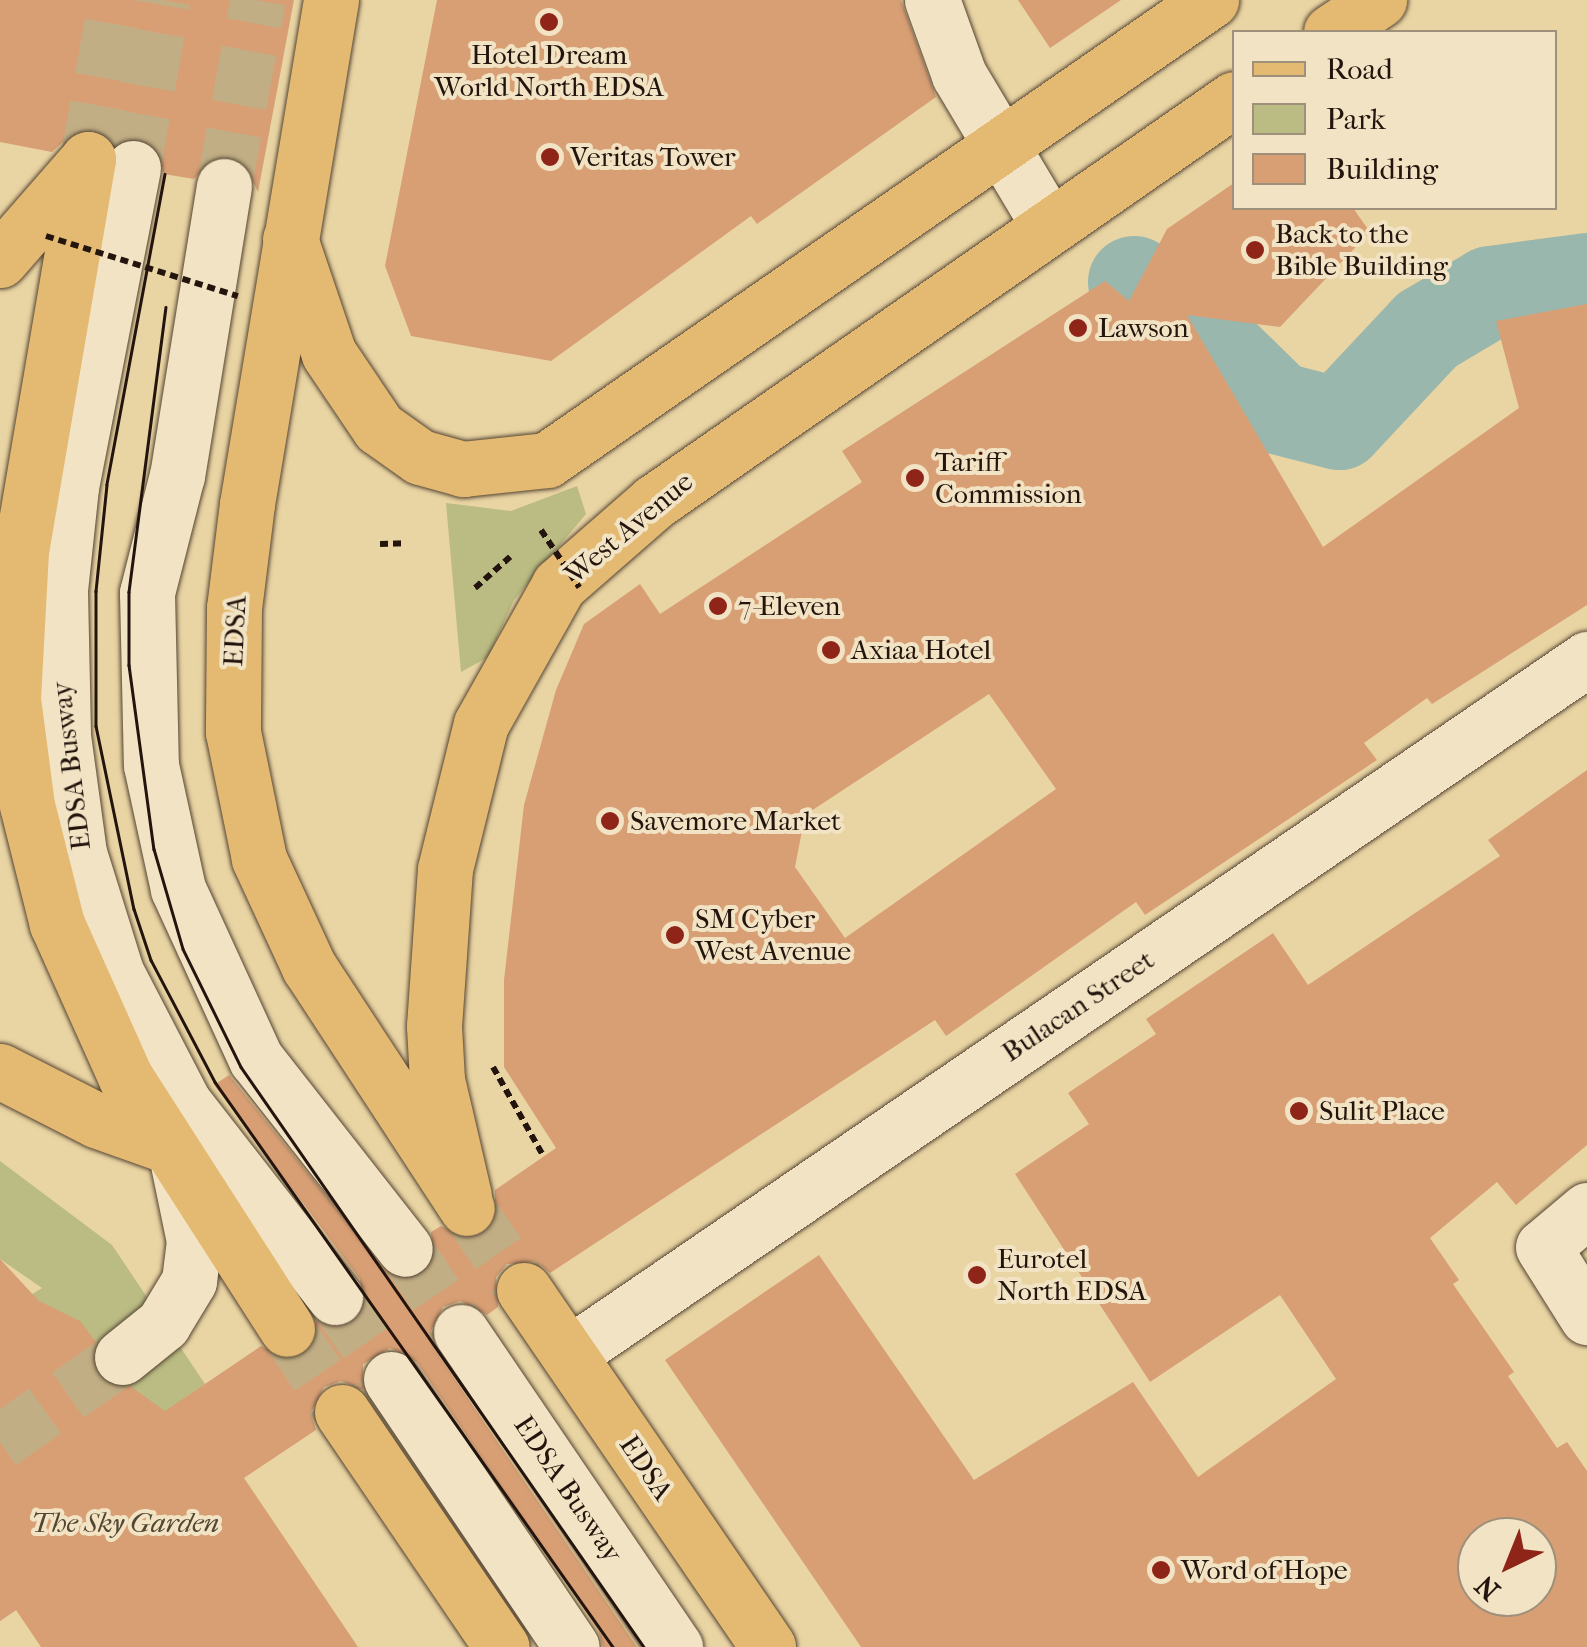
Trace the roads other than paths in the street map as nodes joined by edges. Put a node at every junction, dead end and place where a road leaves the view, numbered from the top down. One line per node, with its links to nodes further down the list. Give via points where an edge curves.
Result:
1 (332, 0): 11 (main road, EDSA)
2 (932, 0): 7 (street, via 959,74)
3 (1210, 0): 7 (main road)
4 (1379, 0): 5 (main road)
5 (1334, 30)
6 (1232, 100): 10 (main road, West Avenue)
7 (998, 146): 10 (street); 11 (main road, via 600,426 546,460 515,466 463,468 420,458 379,428 329,354)
8 (110, 163): 12 (main road); 15 (main road, via 29,485 13,700 26,806 57,924 126,1078); 20 (street, EDSA Busway, via 60,590 63,736 80,854 116,972 184,1103)
9 (224, 186): 18 (street, via 177,474 147,594 151,766 178,888 256,1059)
10 (1049, 226): 16 (main road, West Avenue, via 654,502 559,586 536,622 481,724 468,764 437,928 437,1080)
11 (290, 239): 16 (main road, EDSA, via 234,608 233,732 241,786 259,858 308,967)
12 (23, 248)
13 (1587, 659): 24 (street, Bulacan Street)
14 (0, 1071): 15 (main road)
15 (172, 1155): 22 (main road); 25 (street, via 194,1241 188,1281 163,1324)
16 (468, 1208)
17 (1587, 1210): 21 (street, via 1548,1238 1544,1252)
18 (405, 1250)
19 (524, 1290): 24 (main road, EDSA)
20 (335, 1297)
21 (1587, 1317)
22 (287, 1329)
23 (461, 1332): 30 (street, EDSA Busway)
24 (569, 1354): 31 (main road, EDSA)
25 (122, 1356)
26 (391, 1380): 29 (street)
27 (342, 1412): 28 (main road)
28 (502, 1647)
29 (572, 1647)
30 (675, 1647)
31 (768, 1647)

